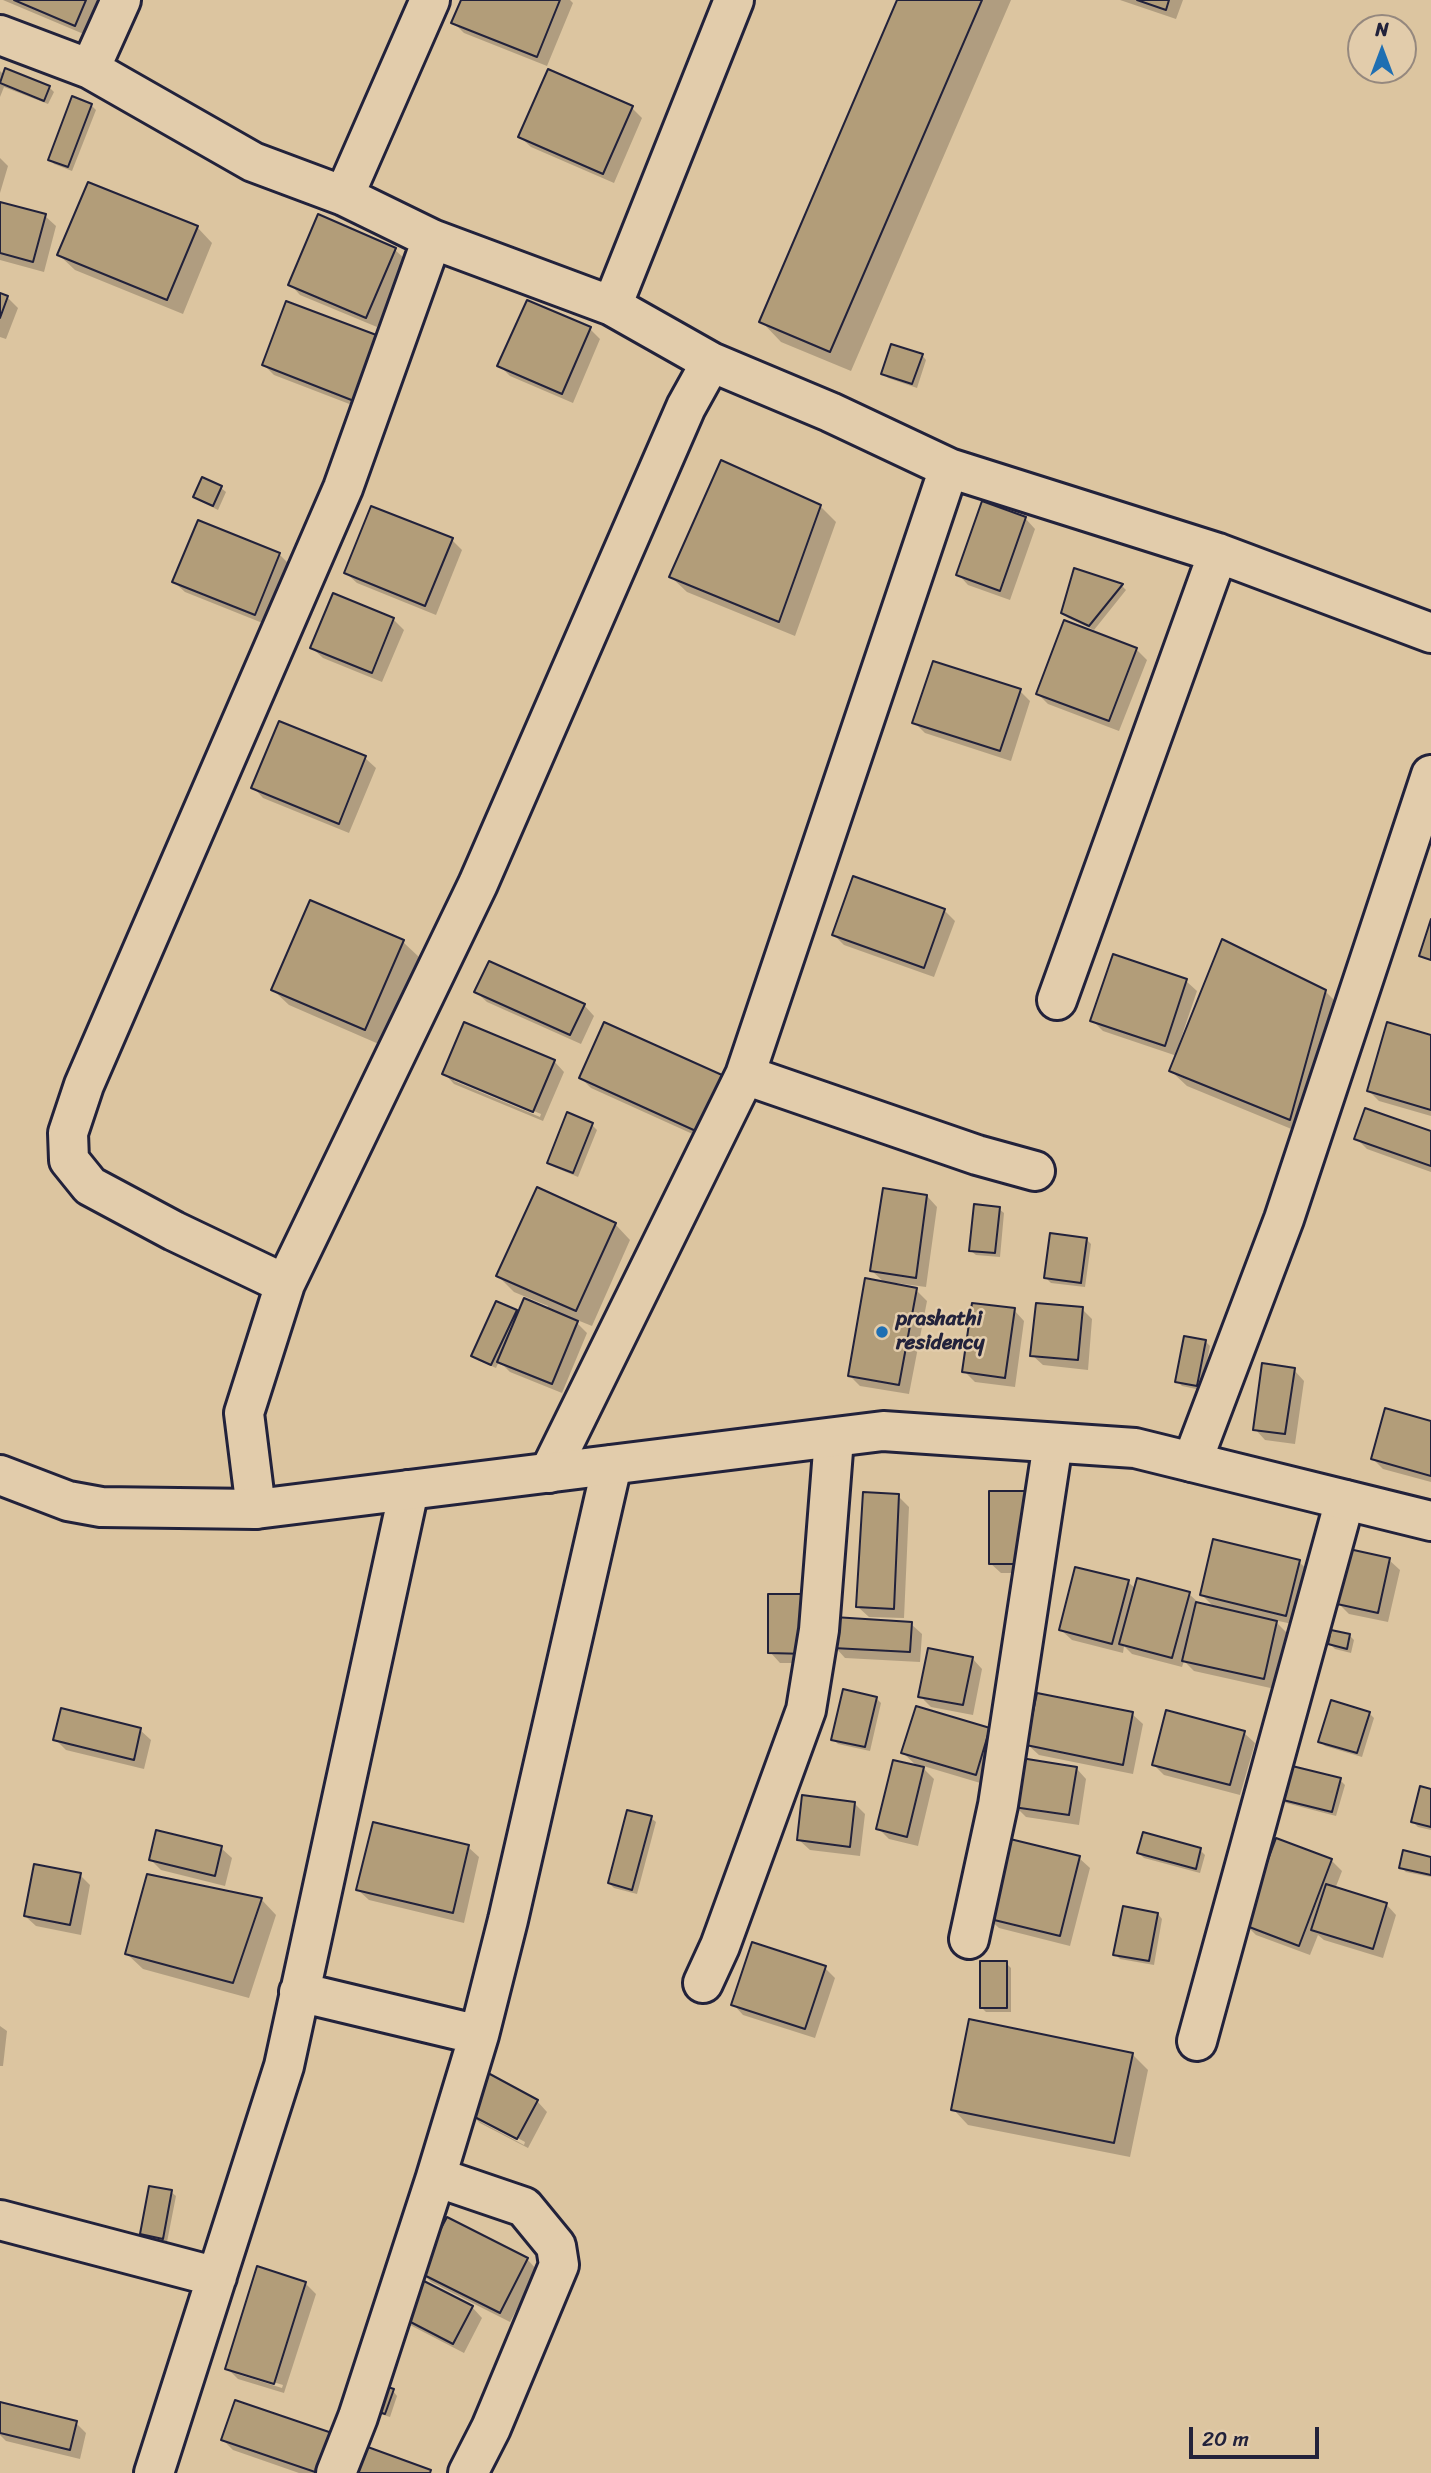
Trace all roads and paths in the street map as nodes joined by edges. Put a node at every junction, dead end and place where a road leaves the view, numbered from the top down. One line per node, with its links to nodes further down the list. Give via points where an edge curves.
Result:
1 (121, 0): 5 (street)
2 (430, 0): 6 (street)
3 (734, 0): 8 (street)
4 (0, 35): 5 (street)
5 (90, 69): 6 (street, via 253,162)
6 (344, 196): 7 (street)
7 (432, 239): 8 (street); 17 (street, via 343,488 68,1132 69,1160 90,1186)
8 (612, 306): 9 (street)
9 (711, 362): 10 (street); 17 (street, via 686,407 478,884)
10 (949, 468): 11 (street); 15 (street)
11 (1218, 553): 12 (street); 14 (street)
12 (1431, 634)
13 (1431, 775): 20 (street, via 1284,1219)
14 (1057, 1000)
15 (745, 1075): 16 (street); 22 (street)
16 (1035, 1171)
17 (285, 1284): 26 (street, via 244,1413)
18 (834, 1438): 19 (street, via 883,1431); 21 (street); 29 (street, via 819,1630 806,1710)
19 (1052, 1443): 20 (street, via 1135,1448); 28 (street, via 998,1805)
20 (1192, 1462): 25 (street)
21 (612, 1465): 22 (street); 31 (street)
22 (549, 1473): 24 (street)
23 (1, 1476): 26 (street, via 68,1501 101,1507)
24 (410, 1490): 26 (street); 30 (street)
25 (1345, 1500): 27 (street); 32 (street)
26 (256, 1509)
27 (1431, 1521)
28 (969, 1939)
29 (703, 1983)
30 (299, 1992): 31 (street); 35 (street, via 284,2066)
31 (479, 2035): 33 (street)
32 (1197, 2040)
33 (436, 2177): 37 (street); 38 (street, via 524,2207 556,2246 559,2265)
34 (0, 2220): 35 (street)
35 (217, 2277): 36 (street)
36 (154, 2473)
37 (336, 2473)
38 (468, 2473)

